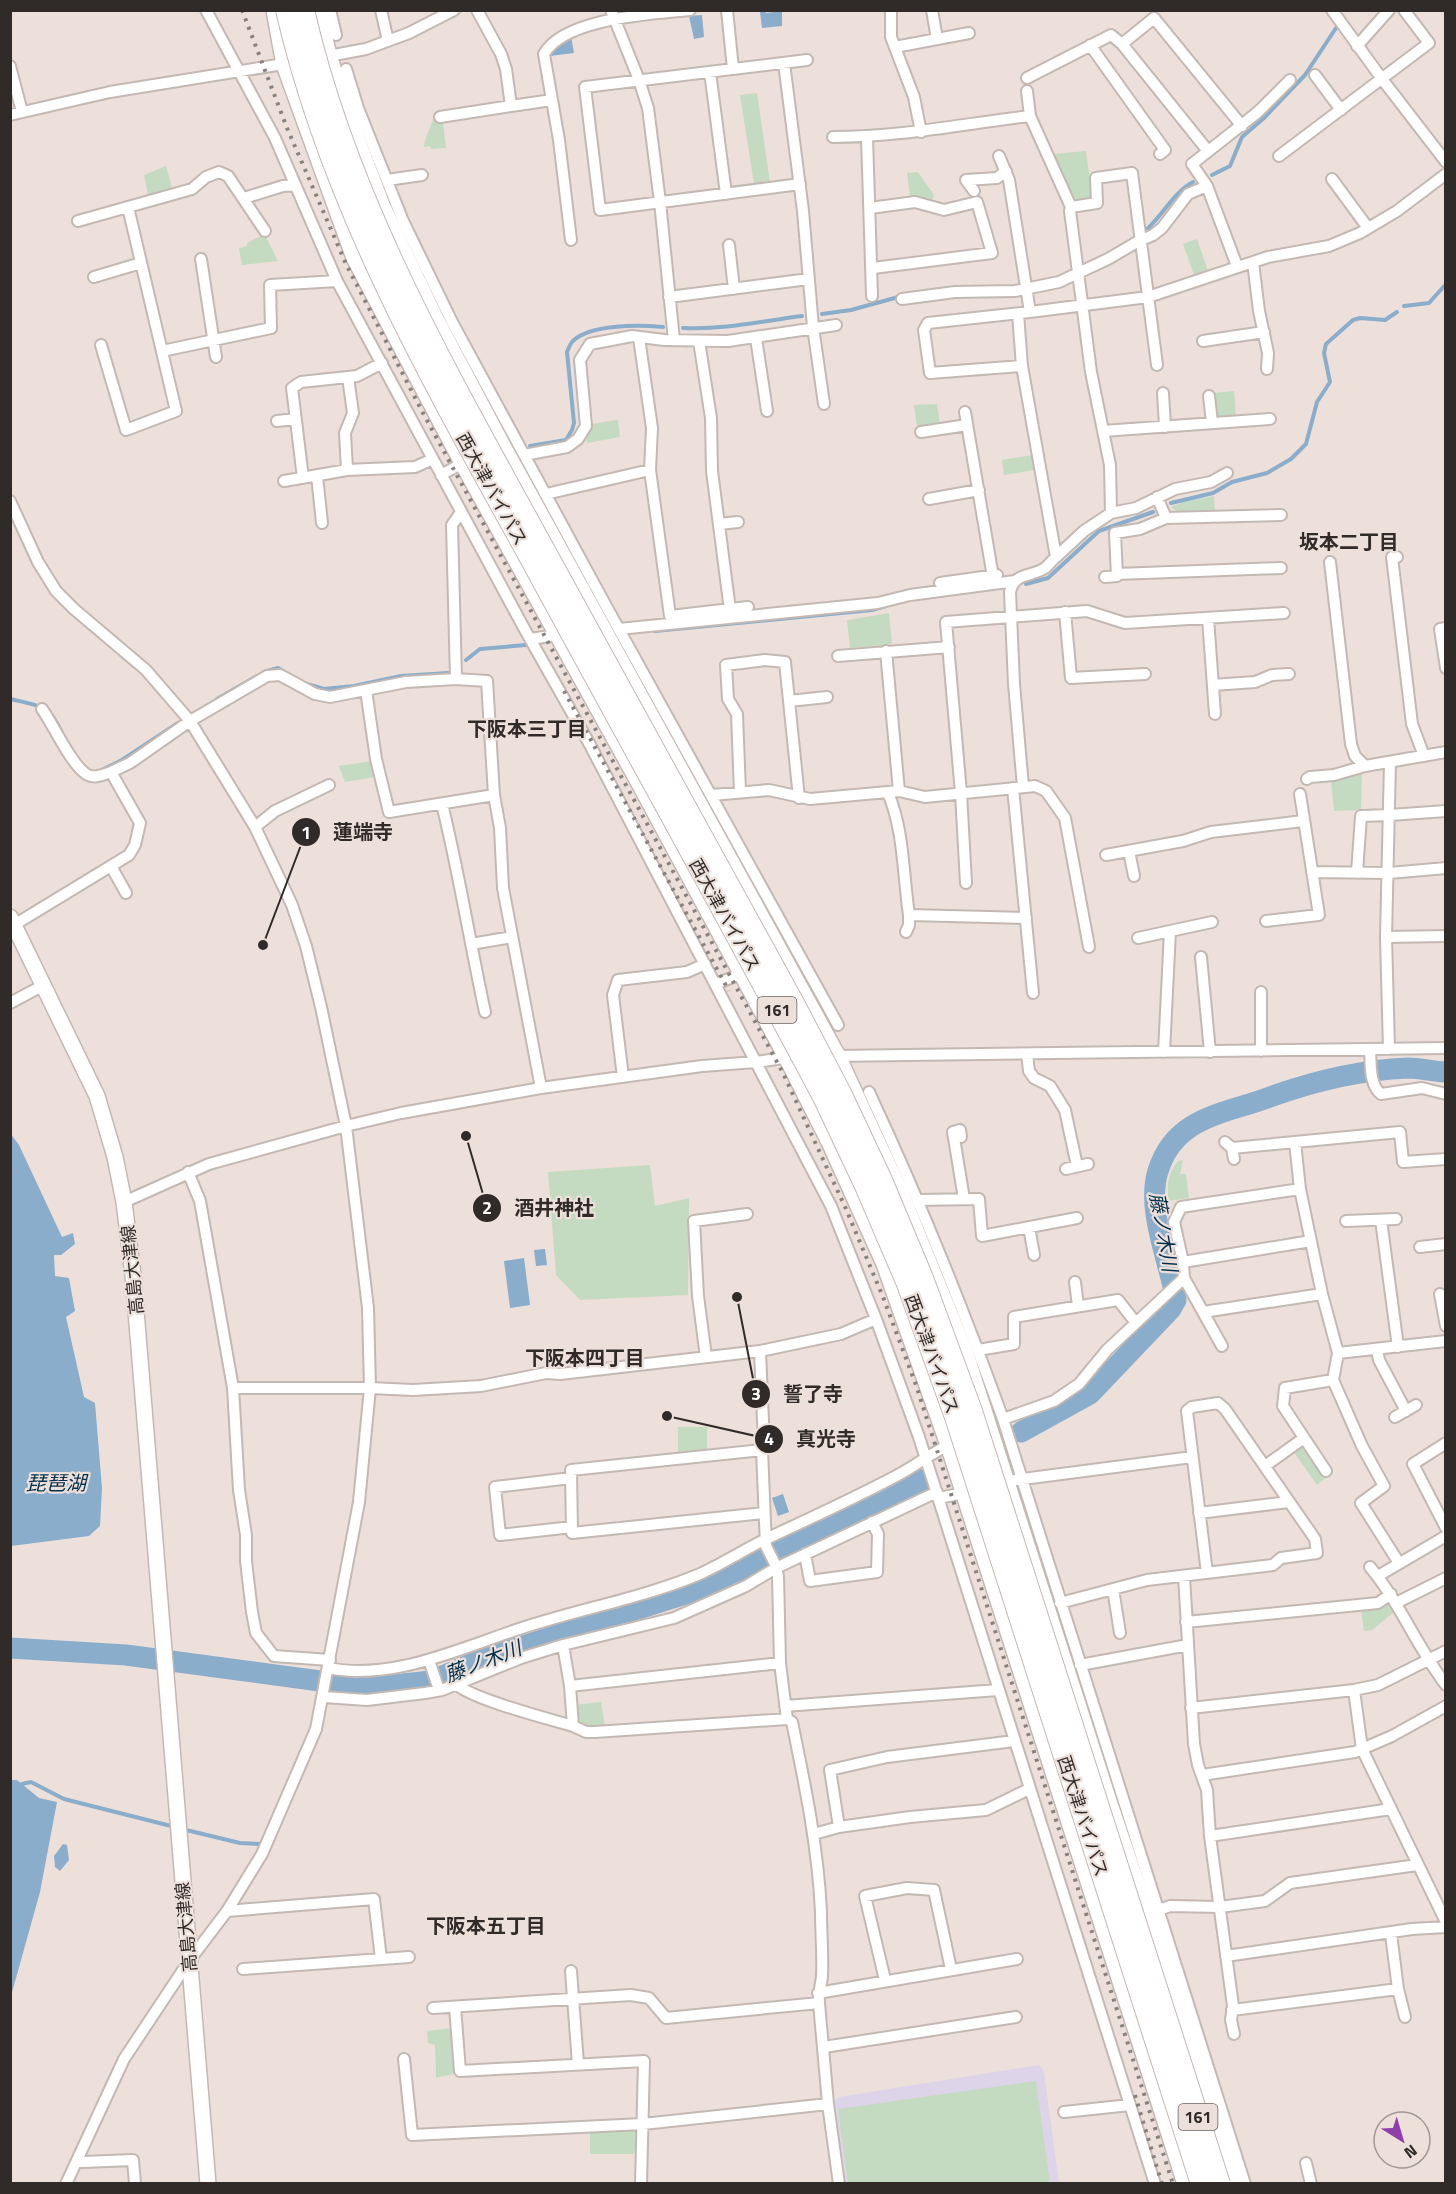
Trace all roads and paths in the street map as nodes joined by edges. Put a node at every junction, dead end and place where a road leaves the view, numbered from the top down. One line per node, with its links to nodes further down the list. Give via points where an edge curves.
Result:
1 (206, 10): 34 (street)
2 (274, 10): 30 (street)
3 (286, 10): 393 (highway, 西大津バイパス / 161, bridge, via 313,109 336,174 390,298 778,1012 870,1196 955,1417)
4 (304, 10): 301 (highway, 西大津バイパス / 161, bridge, via 329,103 352,168 406,290 841,1093 882,1180)
5 (318, 10): 27 (street)
6 (330, 10): 20 (street)
7 (381, 10): 22 (street)
8 (454, 10): 17 (street)
9 (477, 10): 43 (street, via 501,54)
10 (690, 10): 18 (street)
11 (728, 10): 33 (street)
12 (891, 10): 26 (street)
13 (932, 10): 21 (street)
14 (1332, 10): 25 (street)
15 (1389, 10): 25 (street)
16 (1404, 10): 38 (street, via 1429,43)
17 (434, 15): 22 (street)
18 (613, 15): 39 (street); 42 (street, via 579,27 548,47 544,54)
19 (969, 33): 21 (street)
20 (336, 35)
21 (937, 39): 26 (street)
22 (388, 41): 27 (street)
23 (1122, 44): 24 (street, via 1111,35); 50 (street, via 1154,18); 54 (street)
24 (1090, 45): 37 (street); 55 (street, via 1165,150)
25 (1357, 46): 38 (street)
26 (895, 47): 51 (street, via 914,97)
27 (329, 56): 30 (street); 44 (street)
28 (807, 60): 29 (street)
29 (784, 63): 33 (street); 64 (street)
30 (284, 65): 34 (street); 131 (street, via 354,258)
31 (10, 66): 46 (street)
32 (346, 69): 44 (street)
33 (733, 69): 35 (street)
34 (240, 72): 46 (street, via 110,92); 65 (street)
35 (710, 72): 39 (street); 68 (street)
36 (1315, 75): 45 (street)
37 (1027, 78)
38 (1382, 79): 45 (street); 58 (street)
39 (639, 80): 70 (street, via 648,108); 70 (street, via 585,87 600,210)
40 (1290, 80): 50 (street)
41 (1027, 91): 48 (street)
42 (552, 100): 43 (street); 77 (street)
43 (511, 106): 49 (street, via 460,118)
44 (353, 110): 63 (street); 128 (street, via 392,225 435,317)
45 (1341, 110): 57 (street)
46 (22, 112): 47 (street)
47 (10, 116)
48 (1030, 116): 51 (street); 72 (street)
49 (440, 117)
50 (1242, 126): 54 (street)
51 (921, 132): 53 (street)
52 (832, 137): 53 (street)
53 (867, 137): 73 (street)
54 (1208, 151): 66 (street, via 1192,165)
55 (1160, 154)
56 (999, 156): 59 (street)
57 (1279, 156)
58 (1446, 162)
59 (1006, 171): 67 (street, via 997,178 966,180); 90 (street)
60 (1446, 174): 75 (street)
61 (422, 175): 63 (street)
62 (1332, 179): 75 (street)
63 (387, 180): 128 (street)
64 (800, 184): 68 (street); 87 (street)
65 (295, 185): 69 (street); 88 (street)
66 (1207, 186): 78 (street, via 1188,194 1162,228); 83 (street)
67 (974, 191)
68 (726, 194): 70 (street)
69 (244, 198): 71 (street, via 228,176 219,172 192,189); 76 (street)
70 (660, 202): 91 (street)
71 (128, 207): 74 (street); 82 (street)
72 (1071, 207): 78 (street, via 1097,203 1096,178 1132,173); 85 (street)
73 (870, 208): 84 (street); 84 (street, via 915,202 944,210 977,202 992,253)
74 (78, 221)
75 (1368, 228): 81 (street, via 1329,246)
76 (265, 231)
77 (571, 240)
78 (1142, 241): 85 (street); 93 (street)
79 (729, 245): 89 (street)
80 (201, 259): 103 (street)
81 (1253, 262): 83 (street); 100 (street)
82 (141, 263): 86 (street); 108 (street)
83 (1237, 266): 93 (street)
84 (873, 268): 92 (street)
85 (1078, 271): 90 (street, via 1059,282); 95 (street)
86 (94, 277)
87 (809, 279): 89 (street); 99 (street)
88 (337, 281): 103 (street, via 270,285 271,328); 110 (street)
89 (734, 289): 91 (street)
90 (1027, 289): 94 (street); 96 (street)
91 (669, 297): 104 (street)
92 (873, 297)
93 (1148, 297): 95 (street); 111 (street)
94 (902, 299)
95 (1082, 306): 96 (street); 126 (street)
96 (1030, 312): 97 (street)
97 (1018, 315): 112 (street); 112 (street, via 928,323 924,330 930,373)
98 (836, 325): 99 (street)
99 (813, 327): 102 (street); 117 (street)
100 (1264, 332): 106 (street); 113 (street)
101 (639, 338): 104 (street); 129 (street, via 590,344 580,360 586,426 578,440 567,447); 133 (street, via 651,428)
102 (756, 338): 105 (street); 118 (street)
103 (214, 340): 108 (street); 109 (street)
104 (674, 340): 105 (street)
105 (699, 341): 150 (street, via 711,418)
106 (1203, 341)
107 (100, 345): 108 (street, via 126,430 176,411)
108 (162, 351)
109 (216, 357)
110 (382, 363): 114 (street); 130 (street)
111 (1157, 364)
112 (1022, 366): 152 (street)
113 (1267, 369)
114 (348, 377): 120 (street, via 301,382 292,388); 132 (street, via 353,413 345,433)
115 (1163, 393): 125 (street)
116 (1209, 396): 123 (street)
117 (824, 404)
118 (767, 411)
119 (965, 412): 124 (street)
120 (296, 419): 122 (street); 137 (street)
121 (1270, 419): 123 (street)
122 (277, 420)
123 (1212, 423): 125 (street)
124 (968, 425): 127 (street); 139 (street)
125 (1165, 427): 126 (street)
126 (1103, 431): 145 (street, via 1110,465)
127 (921, 432)
128 (507, 438): 129 (street); 131 (street); 159 (street)
129 (524, 454): 140 (street)
130 (433, 459): 132 (street, via 414,467); 135 (street)
131 (462, 463): 135 (street); 167 (street)
132 (347, 470): 136 (street)
133 (650, 470): 140 (street); 160 (street, via 670,616)
134 (1227, 473): 141 (street, via 1211,482)
135 (441, 475): 144 (street)
136 (316, 476): 137 (street); 149 (street)
137 (303, 478): 138 (street)
138 (284, 481)
139 (978, 490): 142 (street); 155 (street)
140 (546, 494): 159 (street)
141 (1157, 497): 145 (street, via 1136,508); 147 (street)
142 (929, 499)
143 (10, 501): 182 (street, via 56,591 146,670)
144 (461, 512): 168 (street); 175 (street, via 452,525)
145 (1111, 513): 152 (street)
146 (1281, 515): 147 (street)
147 (1166, 518): 154 (street, via 1140,529 1115,533 1111,576)
148 (738, 522): 150 (street)
149 (322, 523)
150 (719, 524): 160 (street)
151 (1394, 554): 184 (street, via 1412,724)
152 (1056, 557): 156 (street, via 1044,568)
153 (1330, 562): 186 (street, via 1352,744 1355,756)
154 (1281, 568)
155 (994, 579): 156 (street); 157 (street); 166 (street, via 878,603)
156 (1015, 581): 163 (street, via 1010,592)
157 (940, 583)
158 (748, 607): 160 (street)
159 (600, 609): 166 (street); 167 (street); 213 (street)
160 (730, 610)
161 (1065, 612): 163 (street); 164 (street, via 1087,611 1125,623); 173 (street, via 1071,678)
162 (1284, 613): 164 (street)
163 (1010, 618): 169 (street, via 946,622); 190 (street)
164 (1208, 618): 176 (street)
165 (1446, 628): 172 (street, via 1440,629)
166 (619, 629): 196 (street)
167 (557, 635): 168 (street); 230 (street)
168 (530, 639): 229 (street)
169 (949, 647): 170 (street); 193 (street)
170 (886, 651): 171 (street); 192 (street)
171 (838, 656)
172 (1446, 668)
173 (1145, 674)
174 (1289, 674): 176 (street)
175 (456, 679): 177 (street, via 406,682); 195 (street, via 487,681)
176 (1213, 686): 181 (street)
177 (366, 690): 182 (street, via 330,697 315,694 280,675 267,676); 198 (street, via 388,812)
178 (827, 698): 179 (street)
179 (789, 701): 191 (street, via 784,662 726,665 728,699 737,714); 197 (street)
180 (42, 709): 187 (street, via 87,775)
181 (1215, 714)
182 (190, 720): 187 (street); 202 (street)
183 (1446, 752): 184 (street)
184 (1424, 756): 185 (street)
185 (1390, 762): 186 (street); 200 (street)
186 (1365, 766): 188 (street)
187 (111, 772): 205 (street, via 140,823 129,855)
188 (1307, 779)
189 (329, 785): 202 (street, via 275,811)
190 (1018, 788): 193 (street); 215 (street); 226 (street, via 1035,786 1046,791 1065,818)
191 (740, 792): 196 (street); 197 (street, via 769,790)
192 (894, 792): 193 (street, via 925,796); 197 (street); 214 (street)
193 (961, 793): 211 (street)
194 (1300, 794): 201 (street)
195 (494, 795): 198 (street); 222 (street, via 503,888)
196 (712, 795): 213 (street)
197 (799, 798)
198 (442, 804): 225 (street)
199 (1446, 811): 200 (street)
200 (1390, 815): 208 (street, via 1361,816); 209 (street)
201 (1304, 821): 203 (street, via 1211,832); 207 (street)
202 (255, 826): 253 (street, via 292,905 306,946)
203 (1129, 851): 204 (street); 210 (street)
204 (1106, 855)
205 (111, 868): 212 (street); 216 (street)
206 (1446, 868): 209 (street)
207 (1312, 872): 208 (street); 217 (street, via 1318,915)
208 (1357, 873): 209 (street)
209 (1389, 873): 223 (street)
210 (1134, 876)
211 (966, 883)
212 (126, 893)
213 (766, 910): 227 (street)
214 (909, 915): 215 (street); 220 (street)
215 (1026, 918): 234 (street)
216 (12, 921): 232 (street, 高島大津線)
217 (1266, 921)
218 (1212, 922): 219 (street)
219 (1170, 931): 224 (street); 243 (street)
220 (906, 932)
221 (1446, 936): 223 (street)
222 (513, 937): 225 (street); 250 (street)
223 (1386, 937): 240 (street)
224 (1137, 938)
225 (471, 944): 237 (street)
226 (1089, 947)
227 (788, 950): 230 (street); 235 (street)
228 (1202, 957): 244 (street)
229 (705, 964): 231 (street); 249 (street, via 687,972 618,980 612,994)
230 (741, 974): 231 (street); 247 (street)
231 (716, 984): 248 (street)
232 (44, 985): 236 (street); 264 (street, 高島大津線, via 97,1096)
233 (1261, 992): 242 (street)
234 (1033, 993)
235 (817, 1002): 238 (street); 246 (street)
236 (10, 1003)
237 (485, 1012)
238 (838, 1025)
239 (1446, 1048): 240 (street)
240 (1389, 1049): 241 (street)
241 (1370, 1050): 242 (street); 252 (street, via 1373,1081 1381,1094 1422,1088)
242 (1261, 1051): 244 (street)
243 (1164, 1052): 244 (street); 245 (street)
244 (1210, 1052)
245 (1027, 1054): 246 (street); 259 (street, via 1029,1071 1050,1086 1065,1110)
246 (838, 1056): 247 (street); 256 (street)
247 (786, 1057): 248 (street); 304 (street, via 884,1264)
248 (756, 1062): 249 (street); 284 (street, via 831,1206)
249 (624, 1077): 250 (street)
250 (541, 1088): 253 (street)
251 (869, 1092): 256 (street)
252 (1446, 1094)
253 (346, 1126): 260 (street); 297 (street, via 368,1308)
254 (961, 1137): 262 (street, via 960,1130 953,1131)
255 (1294, 1142): 257 (street); 258 (street, via 1400,1132 1403,1162); 261 (street)
256 (892, 1146): 263 (street); 274 (street)
257 (1230, 1150)
258 (1446, 1159)
259 (1077, 1166)
260 (188, 1172): 264 (street); 296 (street, via 200,1201)
261 (1300, 1189): 271 (street); 276 (street, via 1182,1207 1174,1222)
262 (964, 1199): 263 (street); 270 (street, via 979,1199 982,1236)
263 (918, 1200): 274 (street)
264 (124, 1202): 377 (street, 高島大津線)
265 (747, 1214): 294 (street, via 694,1221)
266 (1077, 1218): 270 (street)
267 (1396, 1219): 268 (street)
268 (1381, 1220): 269 (street); 289 (street)
269 (1346, 1221)
270 (1029, 1227): 275 (street)
271 (1311, 1241): 276 (street); 280 (street)
272 (1446, 1244): 273 (street)
273 (1420, 1247)
274 (936, 1250): 277 (street)
275 (1034, 1255)
276 (1183, 1263): 278 (street)
277 (947, 1279): 291 (street); 298 (street, via 965,1351)
278 (1182, 1280): 283 (street); 285 (street)
279 (1075, 1282): 282 (street)
280 (1322, 1294): 283 (street); 293 (street)
281 (1440, 1294): 286 (street)
282 (1078, 1306): 285 (street, via 1118,1300); 291 (street, via 1014,1317 1014,1344)
283 (1203, 1312): 288 (street)
284 (876, 1319): 292 (street, via 841,1334); 307 (street)
285 (1136, 1323): 300 (street, via 1079,1384 1054,1401)
286 (1446, 1326)
287 (1446, 1341): 289 (street)
288 (1222, 1346)
289 (1398, 1347): 290 (street)
290 (1377, 1349): 293 (street); 299 (street, via 1379,1360 1411,1408)
291 (978, 1350): 298 (street)
292 (760, 1351): 294 (street); 305 (street)
293 (1338, 1353): 295 (street)
294 (706, 1357): 297 (street, via 546,1373 481,1386)
295 (1333, 1380): 302 (street, via 1285,1388 1283,1406); 323 (street, via 1384,1486 1361,1503)
296 (233, 1388): 297 (street); 342 (street, via 239,1490 256,1633 274,1656)
297 (370, 1388): 342 (street, via 359,1502)
298 (991, 1408): 300 (street); 301 (street)
299 (1395, 1416)
300 (1002, 1419): 311 (street)
301 (984, 1430): 304 (street); 311 (street); 393 (highway, 西大津バイパス / 161, bridge)
302 (1304, 1438): 308 (street); 309 (street)
303 (1446, 1443): 319 (street, via 1413,1464)
304 (948, 1445): 307 (street); 312 (street)
305 (762, 1450): 310 (street, via 571,1470); 315 (street)
306 (1192, 1457): 308 (street, via 1187,1412 1192,1407 1218,1404); 311 (street); 316 (street)
307 (926, 1458): 313 (street); 321 (street)
308 (1264, 1466): 314 (street)
309 (1326, 1471)
310 (572, 1478): 318 (street); 318 (street, via 495,1487 500,1534)
311 (1014, 1481): 312 (street); 332 (street); 357 (street)
312 (963, 1493): 313 (street); 378 (street)
313 (938, 1495): 317 (street); 347 (street)
314 (1289, 1502): 316 (street); 326 (street, via 1315,1539 1317,1553 1281,1558 1273,1565)
315 (764, 1513): 318 (street, via 572,1533); 321 (street)
316 (1199, 1513): 326 (street)
317 (872, 1522): 322 (street); 322 (street, via 878,1534 877,1572 810,1581)
318 (572, 1527)
319 (1446, 1528)
320 (1446, 1536): 323 (street)
321 (766, 1543): 324 (street); 338 (street, via 705,1572 634,1598 579,1610)
322 (805, 1554): 324 (street)
323 (1399, 1563): 328 (street)
324 (776, 1566): 335 (street, via 746,1586 674,1618); 340 (street)
325 (1370, 1567): 328 (street)
326 (1207, 1573): 327 (street)
327 (1184, 1576): 330 (street); 333 (street)
328 (1378, 1576): 331 (street)
329 (1446, 1578): 331 (street)
330 (1113, 1589): 332 (street); 334 (street)
331 (1393, 1599): 333 (street); 339 (street)
332 (1060, 1603): 341 (street)
333 (1186, 1622): 336 (street)
334 (1120, 1633)
335 (563, 1645): 343 (street); 345 (street)
336 (1188, 1645): 341 (street); 352 (street)
337 (1446, 1651): 339 (street)
338 (429, 1660): 342 (street, via 346,1672); 346 (street)
339 (1427, 1661): 344 (street); 348 (street, via 1378,1685)
340 (780, 1663): 345 (street); 350 (street)
341 (1080, 1665): 357 (street)
342 (329, 1667): 349 (street)
343 (456, 1684): 346 (street); 354 (street, via 477,1695)
344 (1446, 1684)
345 (570, 1686): 354 (street)
346 (439, 1690): 349 (street, via 367,1700)
347 (998, 1690): 350 (street); 355 (street)
348 (1354, 1690): 352 (street); 356 (street)
349 (324, 1695): 368 (street, via 316,1730 271,1834)
350 (785, 1706): 353 (street)
351 (1446, 1706): 356 (street)
352 (1191, 1708): 358 (street)
353 (787, 1719): 354 (street, via 595,1732); 362 (street, via 792,1722)
354 (573, 1726)
355 (1014, 1741): 359 (street); 361 (street, via 887,1757 830,1770)
356 (1362, 1749): 358 (street); 360 (street)
357 (1104, 1752): 365 (street)
358 (1202, 1775): 363 (street, via 1207,1790)
359 (1029, 1789): 361 (street, via 986,1810); 398 (street)
360 (1391, 1809): 363 (street); 364 (street)
361 (839, 1827): 362 (street)
362 (814, 1834): 384 (street, via 821,1910)
363 (1210, 1836): 366 (street)
364 (1417, 1865): 366 (street, via 1290,1883 1265,1901); 369 (street)
365 (1152, 1898): 367 (street); 372 (street)
366 (1220, 1907): 367 (street, via 1170,1906); 373 (street)
367 (1158, 1910): 372 (street)
368 (227, 1911): 375 (street, via 374,1899); 377 (street)
369 (1446, 1922)
370 (1446, 1927): 371 (street)
371 (1391, 1934): 373 (street); 383 (street)
372 (1169, 1954): 378 (street, via 1138,1964); 396 (street)
373 (1226, 1956): 388 (street)
374 (409, 1957): 375 (street)
375 (381, 1959): 381 (street, via 248,1969)
376 (1017, 1959): 379 (street)
377 (189, 1961): 402 (street, via 124,2059); 406 (street, 高島大津線)
378 (1114, 1963): 399 (street)
379 (951, 1969): 382 (street); 382 (street, via 934,1890 908,1888 865,1896)
380 (571, 1971): 385 (street)
381 (254, 1980)
382 (885, 1980): 384 (street)
383 (1398, 1989): 388 (street); 390 (street)
384 (819, 1998): 385 (street, via 666,2018 650,1998 631,1995); 392 (street)
385 (573, 1999): 386 (street); 395 (street)
386 (455, 2007): 387 (street); 395 (street, via 460,2071)
387 (433, 2008)
388 (1233, 2010): 391 (street)
389 (1016, 2017): 392 (street)
390 (1406, 2017)
391 (1234, 2034)
392 (824, 2047): 397 (street)
393 (1169, 2054): 411 (highway, 161, bridge); 412 (highway, 161, bridge)
394 (404, 2059): 401 (street, via 412,2135)
395 (578, 2064): 401 (street, via 645,2061)
396 (1214, 2091): 399 (street); 413 (street); 414 (street)
397 (828, 2104): 401 (street); 408 (street)
398 (1130, 2105): 400 (street); 409 (street)
399 (1160, 2109): 410 (street)
400 (1064, 2112)
401 (643, 2124): 407 (street)
402 (77, 2161): 404 (street); 405 (street, via 133,2160)
403 (1306, 2163): 415 (street)
404 (66, 2184)
405 (135, 2184)
406 (208, 2184)
407 (641, 2184)
408 (839, 2184)
409 (1155, 2184)
410 (1185, 2184)
411 (1201, 2184)
412 (1220, 2184)
413 (1233, 2184)
414 (1245, 2184)
415 (1311, 2184)

